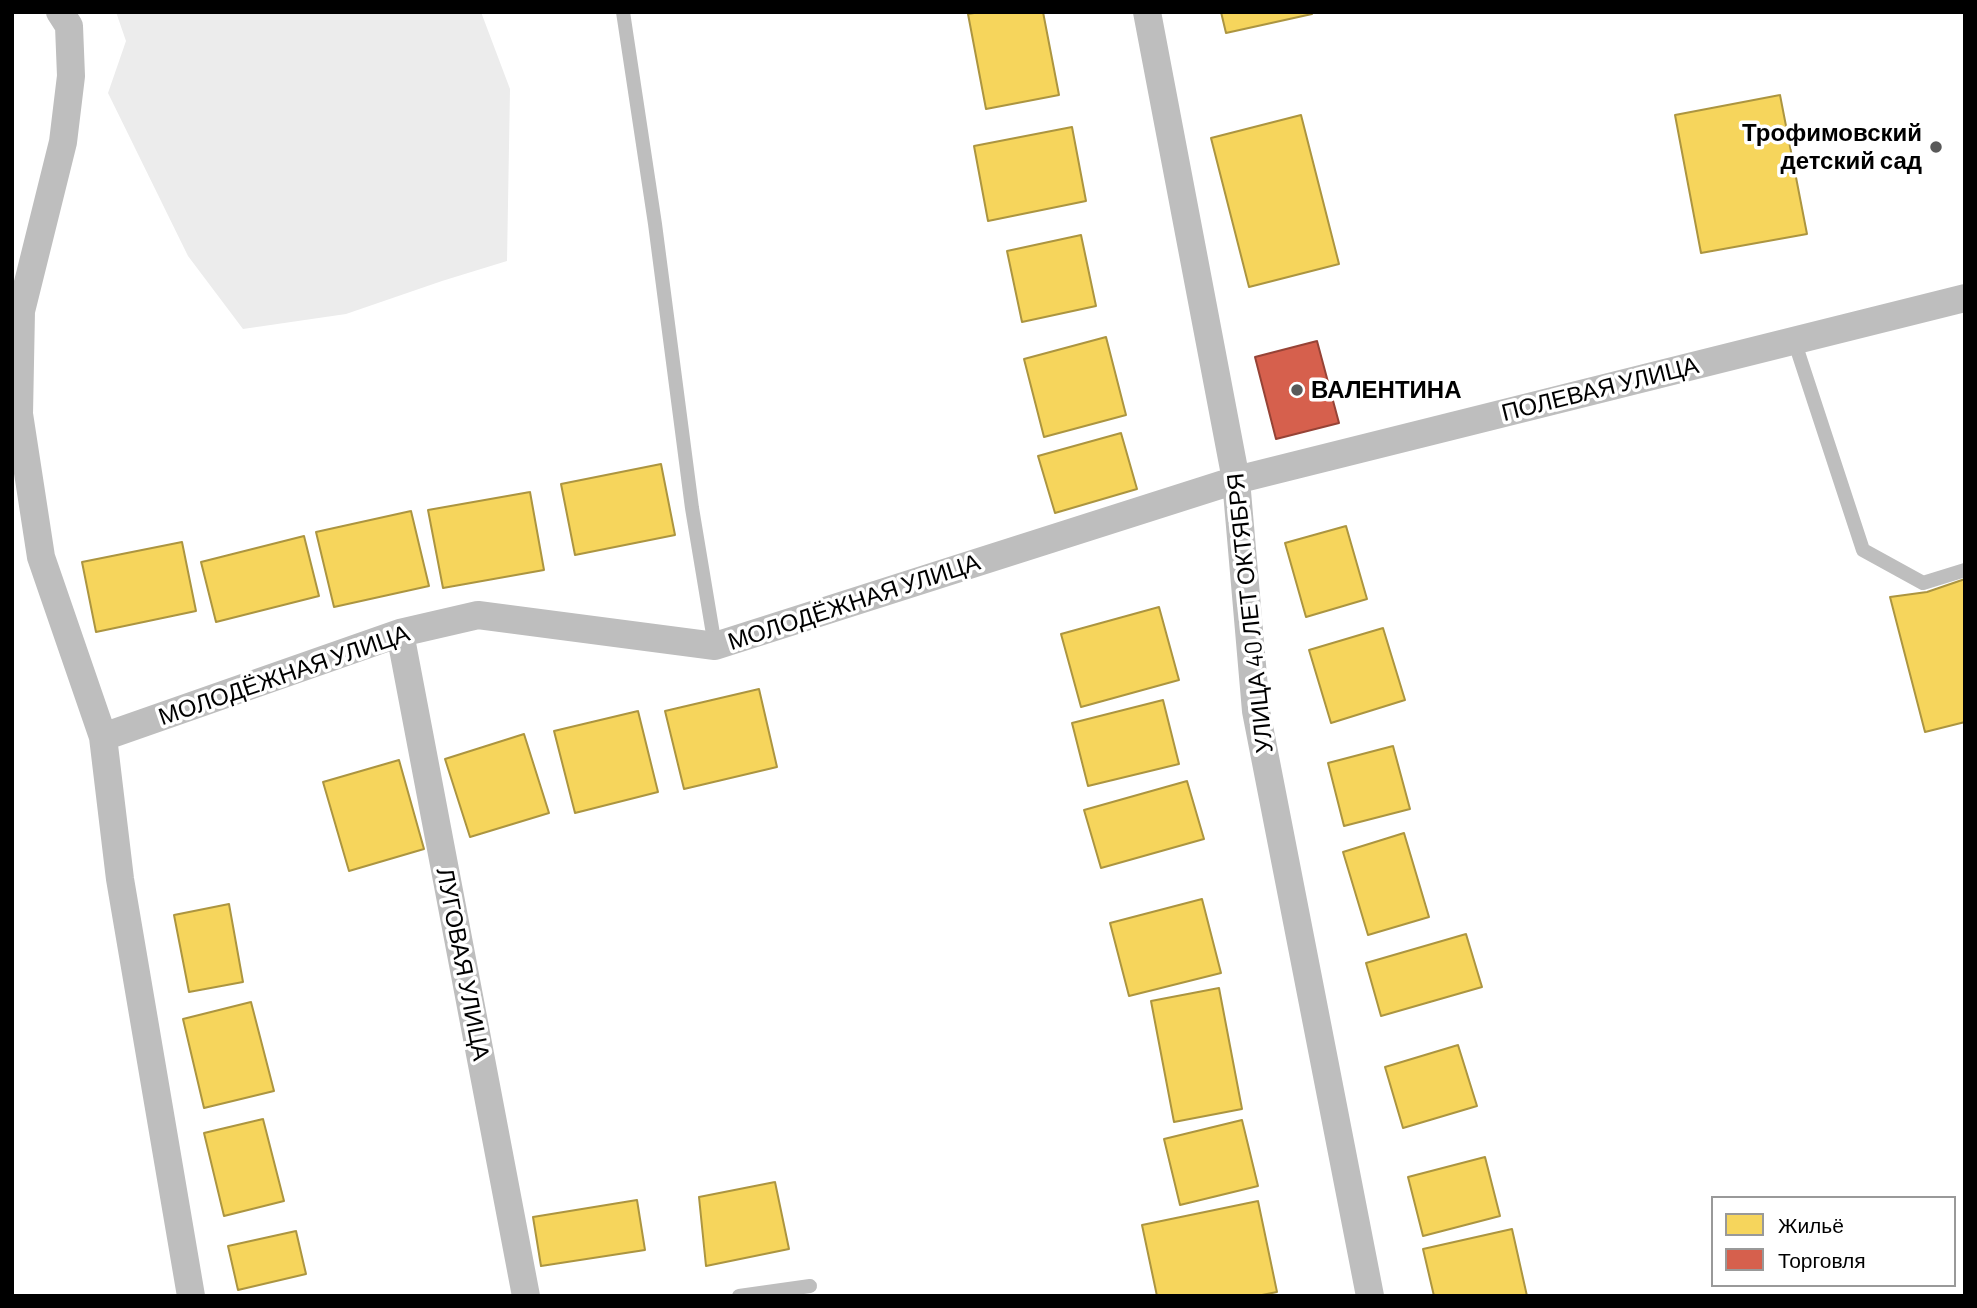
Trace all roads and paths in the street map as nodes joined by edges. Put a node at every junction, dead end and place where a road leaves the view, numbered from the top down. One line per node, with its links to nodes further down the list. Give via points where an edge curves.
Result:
1 (60, 12): 10 (street, via 69,26 71,76 63,142 21,311 19,414 41,557)
2 (622, 12): 9 (lane)
3 (1147, 12): 6 (street, УЛИЦА 40 ЛЕТ ОКТЯБРЯ)
4 (1965, 298): 5 (street, ПОЛЕВАЯ УЛИЦА)
5 (1794, 340): 6 (street, ПОЛЕВАЯ УЛИЦА); 7 (lane, via 1863,550 1923,583)
6 (1236, 480): 9 (street, МОЛОДЁЖНАЯ УЛИЦА); 15 (street, УЛИЦА 40 ЛЕТ ОКТЯБРЯ, via 1256,711)
7 (1965, 570)
8 (400, 633): 9 (street, МОЛОДЁЖНАЯ УЛИЦА, via 478,615); 10 (street, МОЛОДЁЖНАЯ УЛИЦА); 13 (street, ЛУГОВАЯ УЛИЦА)
9 (715, 646)
10 (103, 737): 12 (street, via 120,879)
11 (810, 1286): 14 (lane)
12 (191, 1296)
13 (526, 1296)
14 (739, 1296)
15 (1370, 1296)

